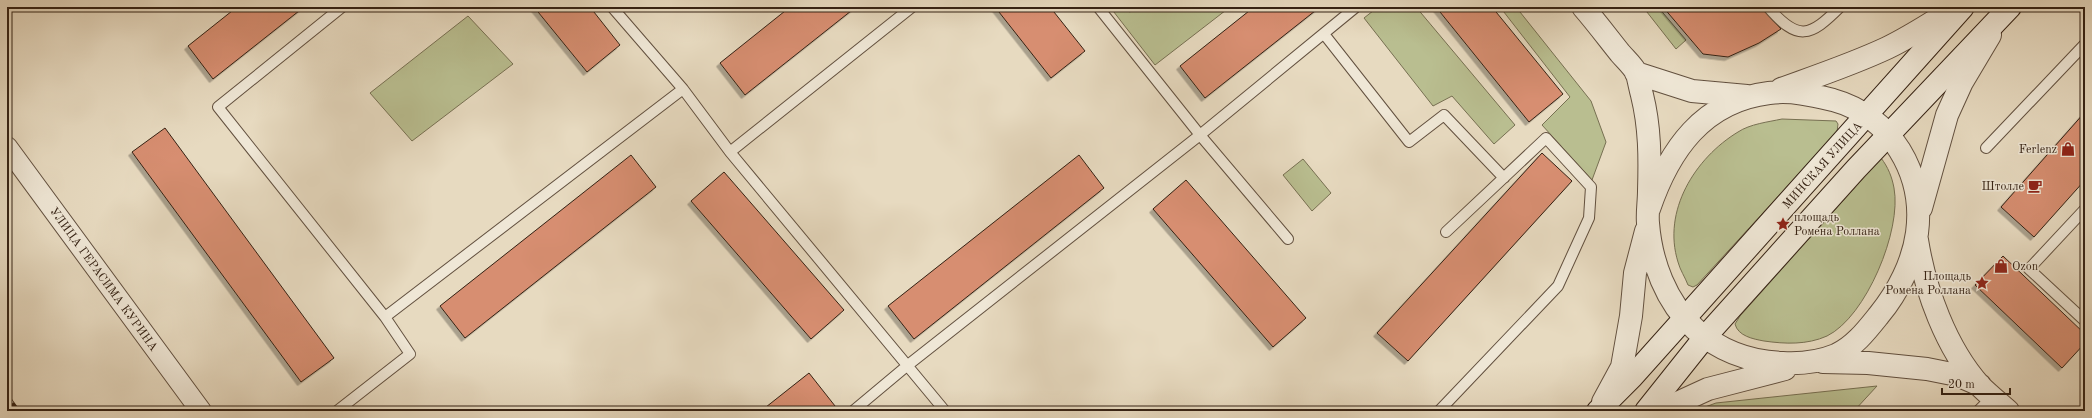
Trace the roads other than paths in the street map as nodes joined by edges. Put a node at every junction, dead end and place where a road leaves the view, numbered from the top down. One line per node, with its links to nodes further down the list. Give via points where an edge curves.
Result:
1 (342, 7): 29 (lane, via 218,107)
2 (612, 7): 15 (lane)
3 (912, 7): 22 (lane)
4 (1098, 7): 19 (lane)
5 (1356, 7): 12 (lane)
6 (1583, 7): 14 (street)
7 (1768, 7): 8 (lane, via 1792,30 1800,33 1822,25)
8 (1840, 7)
9 (1957, 7): 16 (street, via 1887,48 1851,64)
10 (1964, 7): 17 (street, МИНСКАЯ УЛИЦА)
11 (2006, 11): 18 (street); 26 (street, via 1962,82 1947,115)
12 (1324, 34): 19 (lane); 23 (lane, via 1409,142 1444,115)
13 (2085, 44): 21 (lane)
14 (1636, 73): 16 (street, via 1692,92); 25 (street, via 1650,134)
15 (683, 89): 22 (lane); 29 (lane)
16 (1762, 94): 17 (street, via 1810,94 1852,106); 25 (street, via 1719,110 1700,123 1684,139 1658,181)
17 (1867, 115): 18 (street); 30 (street, МИНСКАЯ УЛИЦА)
18 (1888, 134): 26 (street, via 1903,154 1912,176); 32 (street)
19 (1200, 135): 28 (lane); 34 (lane)
20 (7, 147): 36 (street, УЛИЦА ГЕРАСИМА КУРИНА)
21 (1986, 148)
22 (730, 152): 34 (lane)
23 (1504, 178): 27 (lane); 40 (lane, via 1546,138 1591,187 1589,218 1558,286)
24 (2085, 209): 31 (lane, via 2029,269)
25 (1648, 215): 30 (street, via 1652,250 1661,281); 41 (street, via 1636,273 1622,367)
26 (1917, 227): 33 (street, via 1911,258 1883,311 1854,344 1837,354); 35 (street, via 1921,260 1929,292 1942,324 1960,357)
27 (1446, 232)
28 (1288, 239)
29 (384, 317): 37 (lane, via 410,354)
30 (1685, 318): 32 (street); 41 (street, МИНСКАЯ УЛИЦА)
31 (2085, 321)
32 (1705, 337): 33 (street, via 1744,357 1771,363); 42 (street)
33 (1809, 363): 35 (street, via 1868,363 1958,375); 43 (street, via 1730,382)
34 (908, 365): 38 (lane); 39 (lane)
35 (1990, 401)
36 (201, 411)
37 (337, 411)
38 (853, 411)
39 (945, 411)
40 (1439, 411)
41 (1598, 411)
42 (1646, 411)
43 (1660, 411)

